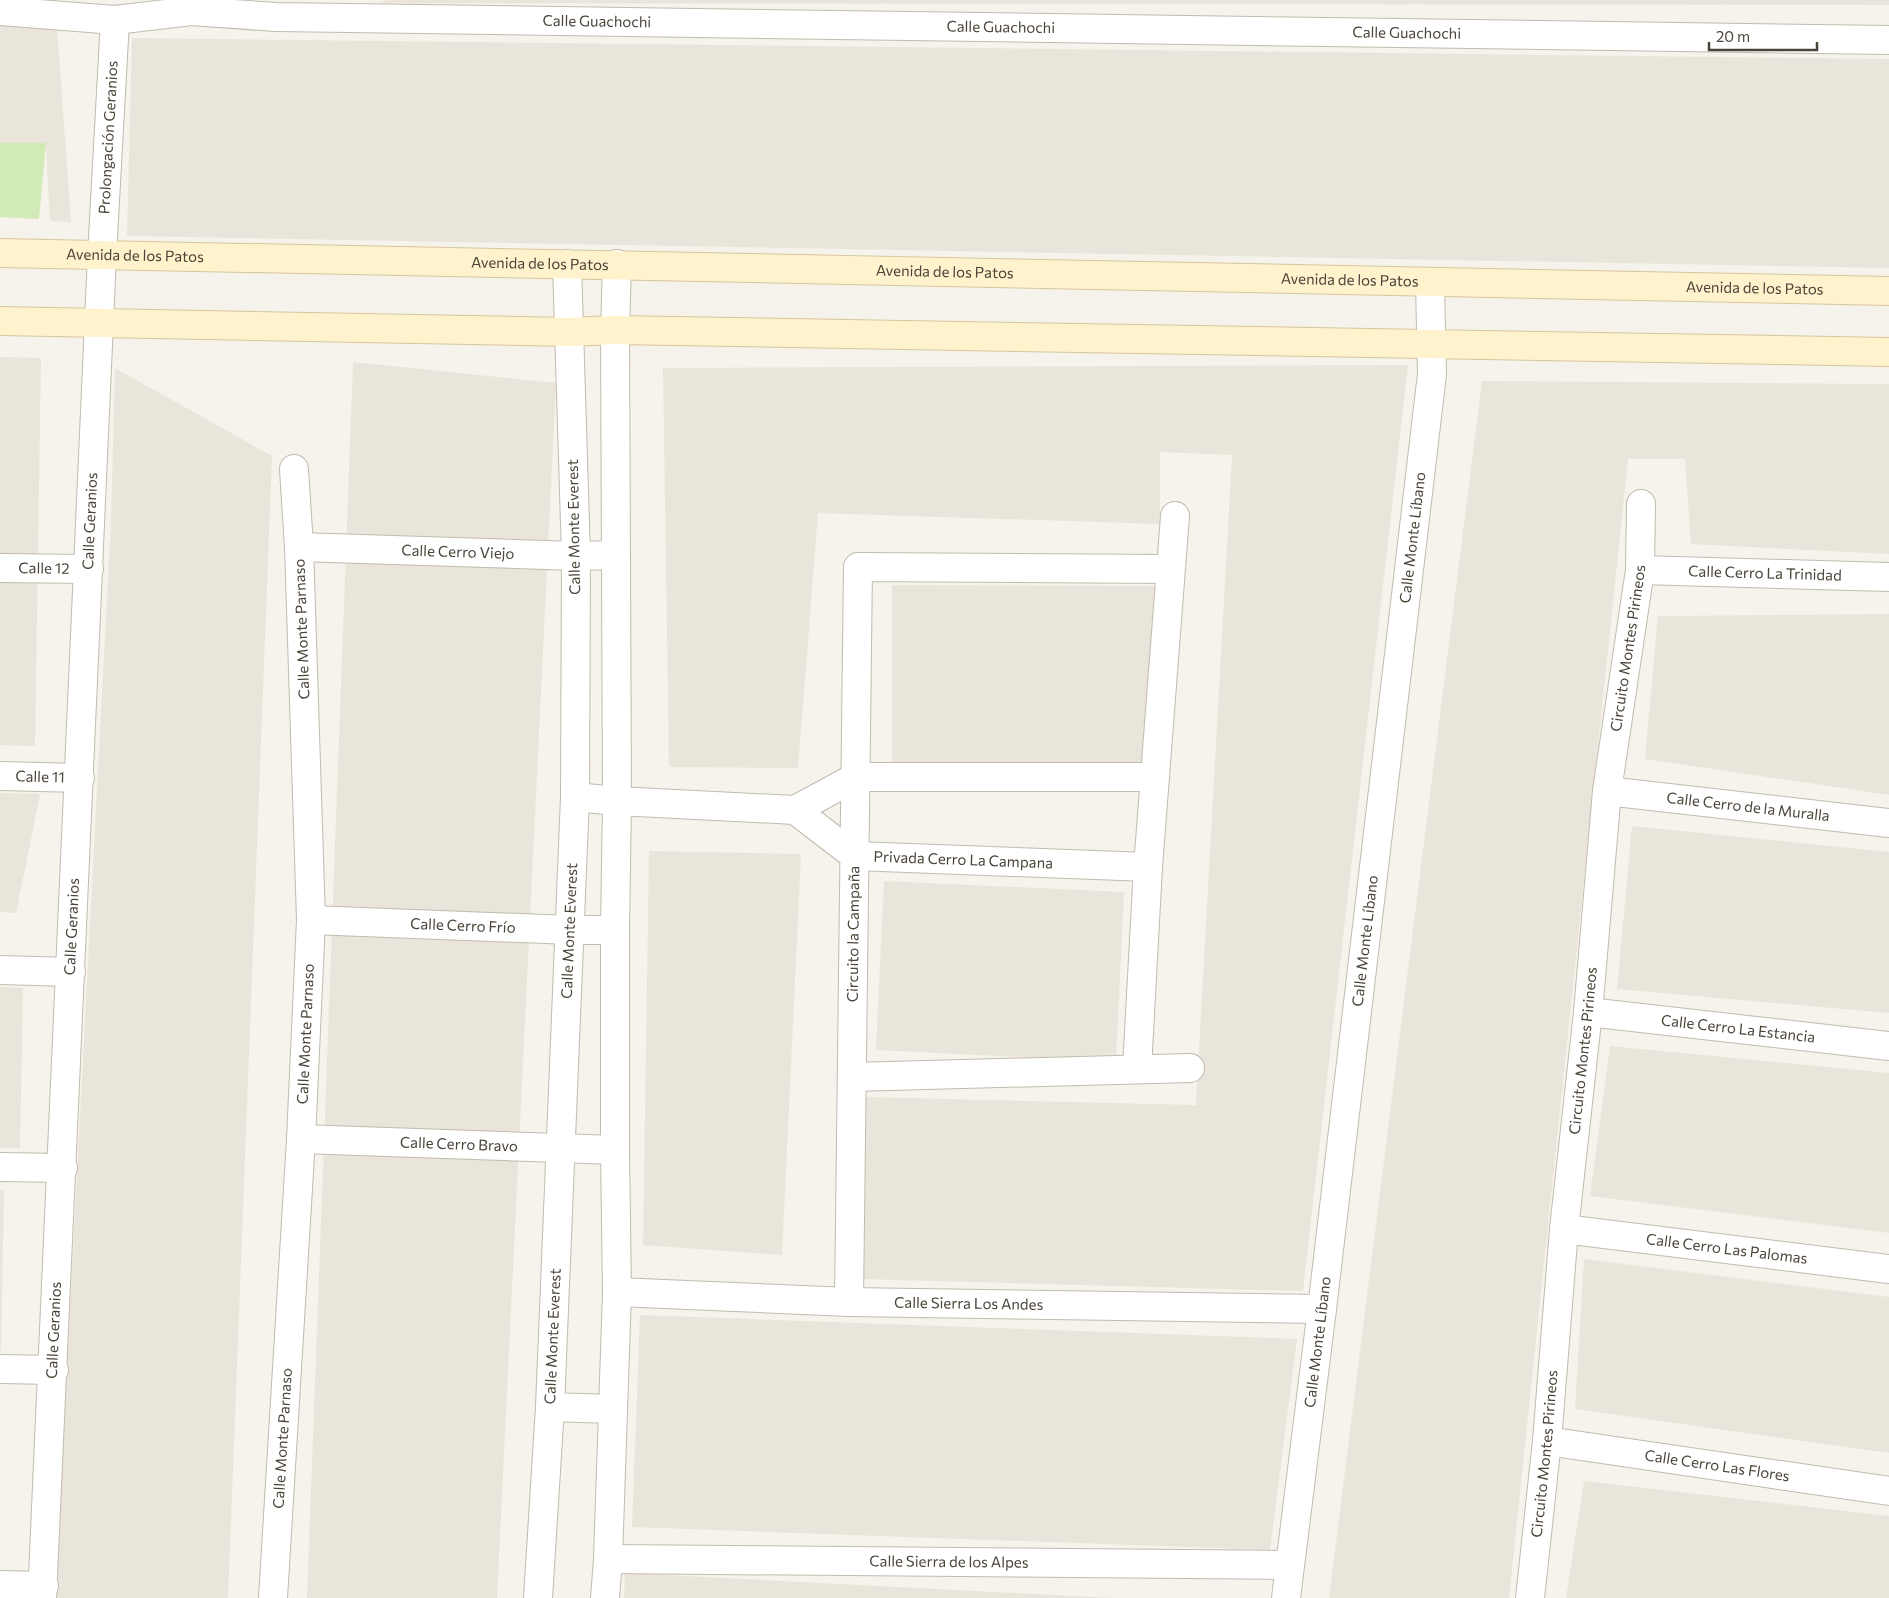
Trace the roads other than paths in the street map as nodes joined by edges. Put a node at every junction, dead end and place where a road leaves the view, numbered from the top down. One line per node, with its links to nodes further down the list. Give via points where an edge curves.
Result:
1 (219, 0): 3 (street)
2 (274, 9): 3 (street, Calle Guachochi); 6 (street, Calle Guachochi)
3 (191, 11): 5 (street, Calle Guachochi)
4 (5, 12): 5 (street, Calle Guachochi)
5 (115, 20): 8 (street, Prolongación Geranios)
6 (1889, 40)
7 (0, 253): 8 (street, Avenida de los Patos)
8 (102, 255): 9 (street, Avenida de los Patos); 14 (street, Calle Geranios)
9 (567, 264): 10 (street, Avenida de los Patos); 16 (street, Calle Monte Everest)
10 (617, 264): 11 (street, Avenida de los Patos); 15 (street)
11 (1430, 283): 12 (street, Avenida de los Patos); 17 (street, Calle Monte Líbano)
12 (1889, 291)
13 (0, 321): 14 (street)
14 (100, 323): 16 (street); 26 (street, Calle Geranios)
15 (615, 330): 16 (street); 17 (street); 23 (street)
16 (569, 332): 24 (street, Calle Monte Everest)
17 (1431, 343): 18 (street); 60 (street, Calle Monte Líbano, via 1432,374)
18 (1889, 352)
19 (294, 469): 22 (street, Calle Monte Parnaso)
20 (1641, 504): 28 (street, Circuito Montes Pirineos)
21 (1175, 516): 27 (street)
22 (299, 547): 24 (street, Calle Cerro Viejo); 41 (street, Calle Monte Parnaso)
23 (616, 555): 24 (street, Calle Cerro Viejo); 36 (street)
24 (576, 556): 35 (street, Calle Monte Everest)
25 (0, 568): 26 (street, Calle 12)
26 (89, 569): 33 (street, Calle Geranios)
27 (1170, 569): 31 (street); 32 (street, Circuito la Campaña, via 858,567)
28 (1640, 570): 29 (street, Calle Cerro La Trinidad); 34 (street, Circuito Montes Pirineos)
29 (1889, 577)
30 (0, 776): 33 (street, Calle 11)
31 (1155, 776): 32 (street); 40 (street)
32 (856, 777): 37 (street); 39 (street, Circuito la Campaña)
33 (80, 778): 45 (street, Calle Geranios)
34 (1607, 791): 38 (street, Calle Cerro de la Muralla); 46 (street, Circuito Montes Pirineos)
35 (575, 797): 36 (street); 42 (street, Calle Monte Everest)
36 (617, 801): 37 (street); 43 (street)
37 (795, 810): 39 (street, Privada Cerro La Campana)
38 (1889, 822)
39 (855, 856): 40 (street, Privada Cerro La Campana); 50 (street, Circuito la Campaña)
40 (1148, 866): 49 (street)
41 (311, 920): 42 (street, Calle Cerro Frío); 51 (street, Calle Monte Parnaso)
42 (570, 930): 43 (street, Calle Cerro Frío); 52 (street, Calle Monte Everest)
43 (615, 930): 53 (street)
44 (0, 970): 45 (street)
45 (71, 972): 55 (street, Calle Geranios)
46 (1588, 1012): 47 (street, Calle Cerro La Estancia); 56 (street, Circuito Montes Pirineos)
47 (1889, 1046)
48 (1190, 1068): 49 (street)
49 (1137, 1069): 50 (street)
50 (852, 1077): 59 (street, Circuito la Campaña)
51 (301, 1139): 52 (street, Calle Cerro Bravo); 71 (street, Calle Monte Parnaso)
52 (561, 1148): 53 (street, Calle Cerro Bravo); 63 (street, Calle Monte Everest)
53 (615, 1150): 58 (street)
54 (0, 1167): 55 (street)
55 (62, 1168): 62 (street, Calle Geranios)
56 (1564, 1229): 57 (street, Calle Cerro Las Palomas); 65 (street, Circuito Montes Pirineos)
57 (1889, 1269)
58 (617, 1292): 59 (street, Calle Sierra Los Andes); 64 (street)
59 (850, 1302): 60 (street, Calle Sierra Los Andes)
60 (1322, 1309): 68 (street, Calle Monte Líbano)
61 (0, 1369): 62 (street)
62 (54, 1370): 70 (street, Calle Geranios)
63 (550, 1407): 64 (street); 72 (street, Calle Monte Everest)
64 (613, 1408): 67 (street)
65 (1547, 1442): 66 (street, Calle Cerro Las Flores); 75 (street, Circuito Montes Pirineos)
66 (1889, 1490)
67 (608, 1559): 68 (street, Calle Sierra de los Alpes); 73 (street)
68 (1289, 1565): 74 (street, Calle Monte Líbano)
69 (0, 1585): 70 (street)
70 (43, 1592)
71 (273, 1598)
72 (538, 1598)
73 (605, 1598)
74 (1286, 1598)
75 (1530, 1598)

